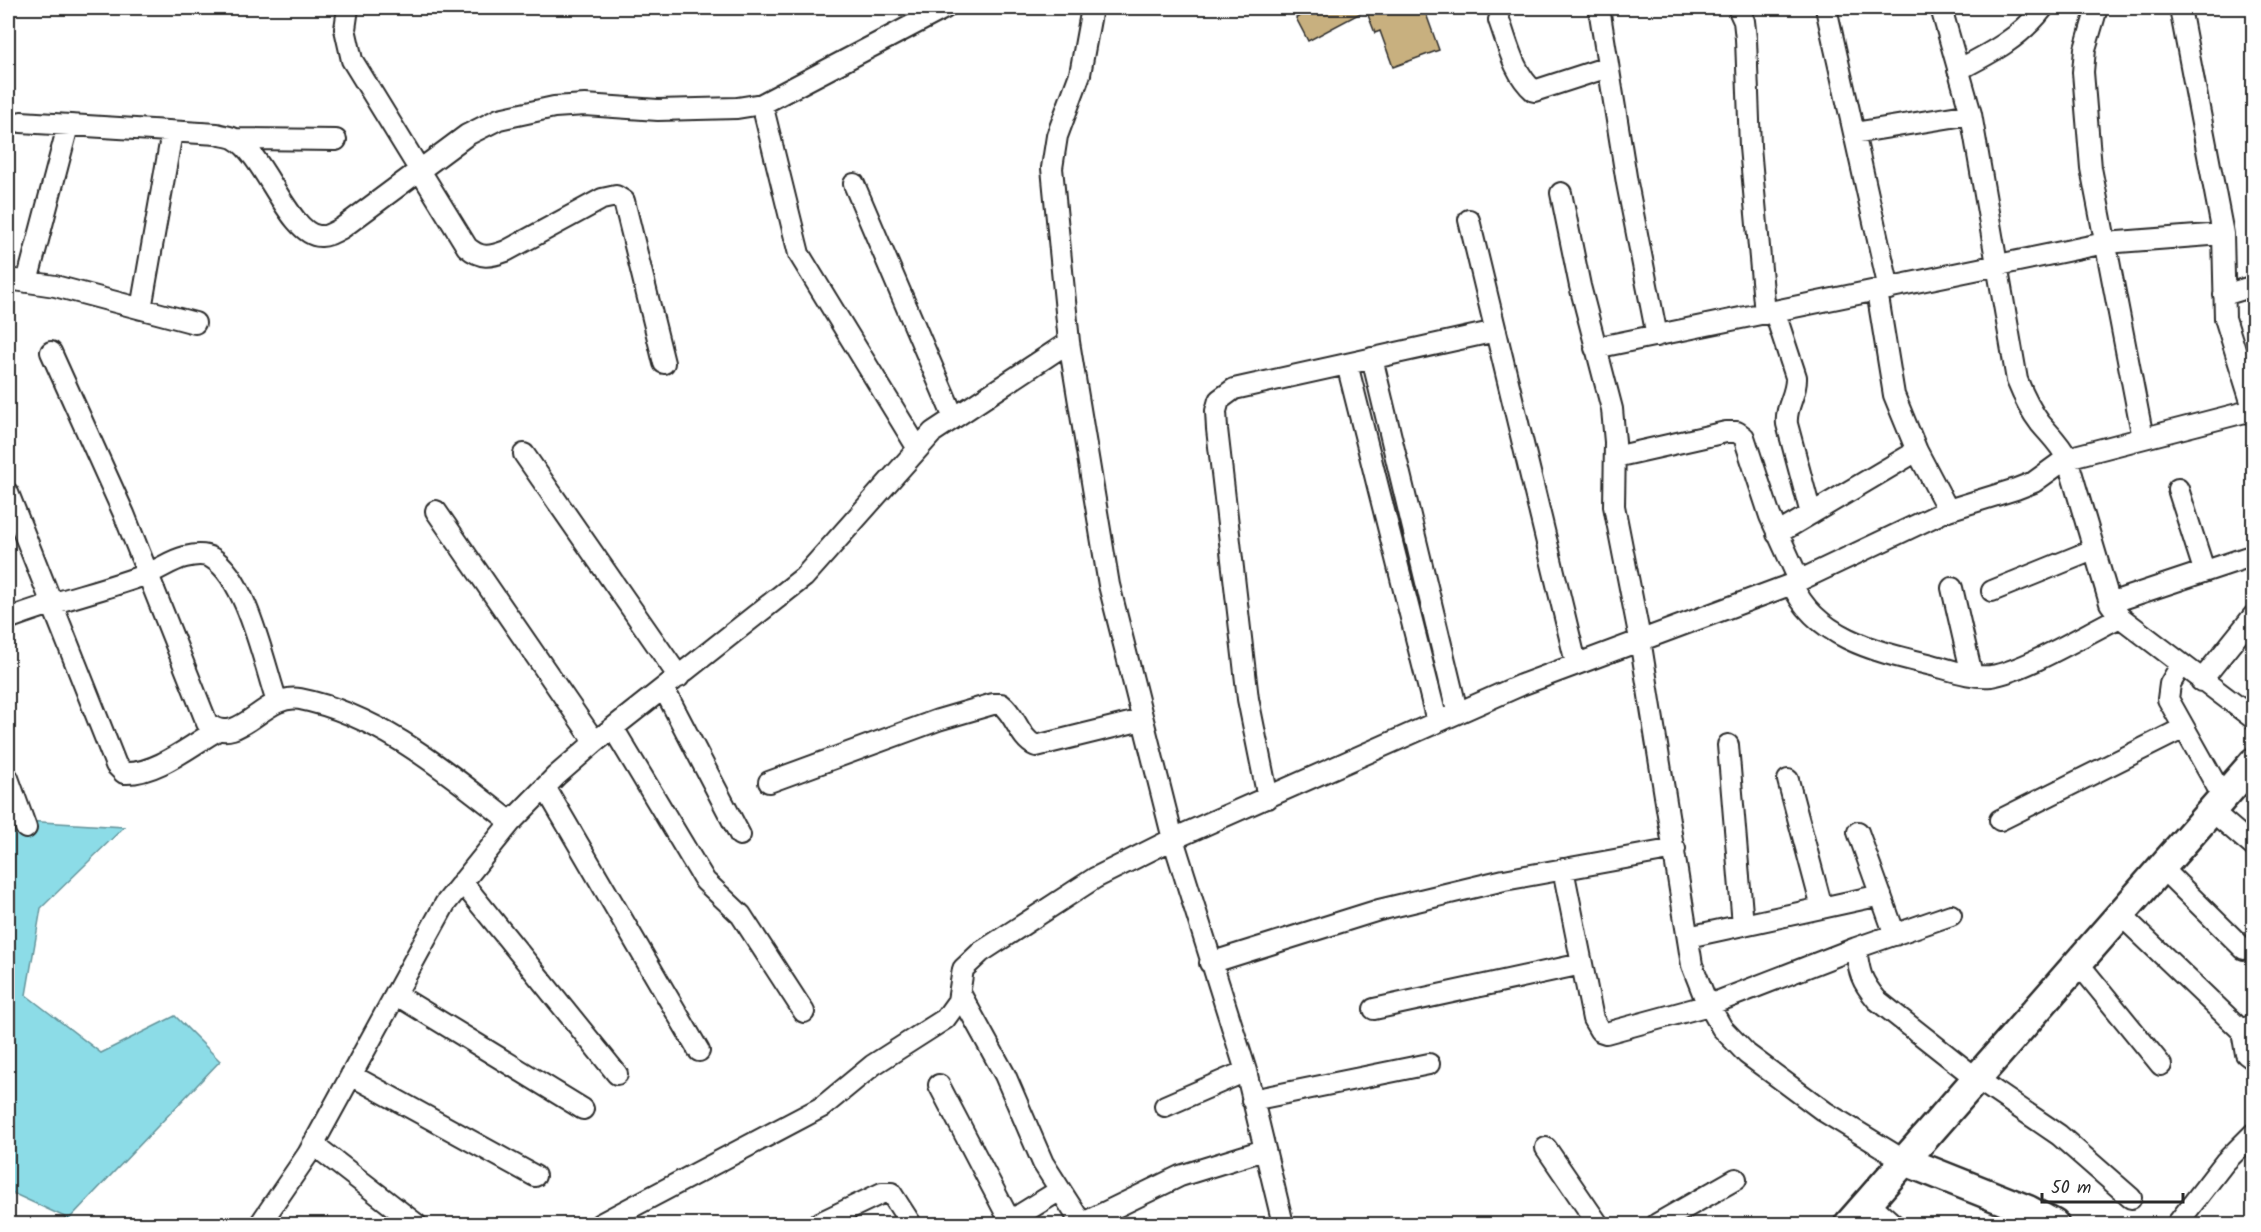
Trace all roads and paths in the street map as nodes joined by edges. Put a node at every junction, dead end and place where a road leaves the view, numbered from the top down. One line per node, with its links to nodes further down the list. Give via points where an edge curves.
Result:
1 (348, 8): 22 (street, via 345,29 352,60)
2 (945, 8): 14 (street)
3 (1092, 8): 38 (street, via 1080,74 1057,136 1052,168)
4 (1599, 8): 12 (street)
5 (1738, 8): 34 (street, via 1746,39 1750,147)
6 (1826, 8): 19 (street)
7 (1941, 8): 13 (street)
8 (2043, 8): 13 (street, via 2002,48)
9 (2097, 8): 27 (street, via 2083,72 2091,168)
10 (2180, 8): 26 (street)
11 (1499, 20): 12 (street, via 1524,83 1534,91)
12 (1608, 67): 37 (street, via 1626,183)
13 (1958, 70): 15 (street)
14 (762, 104): 22 (street, via 657,110 585,105 518,113 467,135); 47 (street, via 799,254)
15 (1971, 114): 19 (street); 28 (street)
16 (21, 122): 17 (street)
17 (68, 126): 18 (street); 29 (street)
18 (172, 132): 20 (street); 33 (street)
19 (1854, 133): 31 (street)
20 (235, 139): 21 (street); 22 (street, via 254,158 295,220 307,232 320,236 342,228)
21 (336, 140)
22 (420, 169): 42 (street, via 467,247 476,255 489,257 506,250 602,200 616,196 624,201)
23 (854, 184): 45 (street)
24 (1561, 193): 39 (street)
25 (1469, 220): 36 (street)
26 (2223, 234): 27 (street); 32 (street)
27 (2105, 243): 28 (street); 46 (street)
28 (1998, 265): 31 (street); 51 (street, via 2017,380 2034,414 2059,442)
29 (17, 280): 33 (street)
30 (2253, 286): 32 (street)
31 (1883, 290): 34 (street); 48 (street, via 1894,395)
32 (2224, 295): 44 (street, via 2225,318)
33 (141, 309): 35 (street)
34 (1770, 313): 37 (street); 58 (street, via 1796,377 1797,388 1786,412 1787,424)
35 (195, 323)
36 (1496, 331): 41 (street); 72 (street)
37 (1657, 336): 39 (street)
38 (1069, 342): 45 (street); 80 (street, via 1108,585)
39 (1595, 348): 50 (street, via 1612,409)
40 (51, 352): 63 (street)
41 (1372, 358): 43 (street); 54 (street)
42 (664, 363)
43 (1347, 364): 55 (street); 92 (street, via 1234,389 1219,400 1216,411 1248,699)
44 (2253, 411): 46 (street)
45 (954, 418): 47 (street)
46 (2143, 438): 51 (street)
47 (917, 447): 76 (street, via 804,578)
48 (1917, 451): 56 (street); 58 (street)
49 (524, 454): 76 (street)
50 (1615, 457): 59 (street, via 1737,432 1749,448); 71 (street, via 1614,507)
51 (2067, 458): 56 (street, via 2034,482); 60 (street)
52 (2178, 489): 62 (street)
53 (8, 494): 67 (street)
54 (1406, 500): 55 (street); 78 (street)
55 (1383, 506): 81 (street)
56 (1948, 510): 64 (street)
57 (436, 511): 85 (street)
58 (1811, 514): 59 (street)
59 (1777, 534): 64 (street)
60 (2093, 550): 66 (street); 68 (street)
61 (2253, 555): 62 (street)
62 (2204, 570): 68 (street)
63 (147, 574): 67 (street); 77 (street, via 183,557 200,554 212,558 228,574 244,603); 84 (street, via 202,714)
64 (1795, 582): 71 (street); 74 (street, via 1806,610 1849,641 1876,652)
65 (1952, 588): 74 (street)
66 (1992, 591)
67 (51, 602): 70 (street); 84 (street, via 116,765 124,773 150,768)
68 (2115, 610): 73 (street); 74 (street, via 2014,670 1990,676)
69 (2253, 615): 75 (street)
70 (8, 618)
71 (1640, 639): 72 (street); 101 (street)
72 (1576, 663): 78 (street)
73 (2181, 665): 75 (street); 83 (street, via 2168,692)
74 (1972, 675)
75 (2201, 681): 79 (street)
76 (672, 683): 82 (street); 98 (street)
77 (277, 702): 84 (street, via 240,726 226,732); 95 (street, via 297,698 387,732 430,759)
78 (1457, 711): 81 (street)
79 (2253, 719)
80 (1142, 720): 90 (street, via 1036,746 1024,736 1007,709 993,704); 99 (street)
81 (1437, 721): 92 (street)
82 (613, 728): 85 (street); 121 (street, via 705,882 741,915)
83 (2184, 728): 93 (street); 94 (street)
84 (216, 731)
85 (595, 742): 91 (street)
86 (1728, 745): 109 (street)
87 (2253, 762): 93 (street)
88 (8, 778): 96 (street)
89 (1788, 780): 106 (street)
90 (769, 782)
91 (545, 787): 95 (street); 123 (street)
92 (1268, 798): 99 (street)
93 (2218, 804): 100 (street); 102 (street)
94 (2000, 820)
95 (511, 822): 104 (street)
96 (27, 828)
97 (1858, 832): 105 (street)
98 (740, 835)
99 (1173, 839): 114 (street); 117 (street, via 1095,878 981,952 963,969)
100 (2253, 847)
101 (1675, 849): 103 (street); 111 (street)
102 (2162, 868): 108 (street); 113 (street)
103 (1563, 870): 114 (street, via 1379,910); 116 (street)
104 (462, 882): 118 (street, via 444,904); 128 (street)
105 (1881, 895): 106 (street); 110 (street)
106 (1822, 908): 109 (street)
107 (1951, 915): 110 (street)
108 (2121, 915): 115 (street); 122 (street)
109 (1743, 925): 111 (street)
110 (1895, 935): 112 (street)
111 (1688, 938): 119 (street, via 1692,964)
112 (1857, 948): 119 (street); 130 (street, via 1859,974 1877,1000)
113 (2244, 948)
114 (1210, 963): 127 (street)
115 (2078, 963): 126 (street); 130 (street)
116 (1582, 964): 119 (street, via 1593,1019 1600,1032); 120 (street)
117 (960, 993): 142 (street, via 1005,1075 1039,1154); 148 (street, via 945,1019 873,1065 822,1107)
118 (395, 994): 129 (street); 134 (street)
119 (1709, 1005): 139 (street, via 1722,1028 1747,1054 1825,1112)
120 (1374, 1009)
121 (804, 1012)
122 (2248, 1028): 124 (street, via 2246,1054)
123 (699, 1050)
124 (2253, 1060)
125 (1429, 1064): 132 (street)
126 (2160, 1065)
127 (1246, 1071): 132 (street); 133 (street)
128 (617, 1074)
129 (351, 1075): 136 (street); 140 (street)
130 (1977, 1079): 139 (street); 143 (street, via 2059,1135)
131 (939, 1085): 145 (street)
132 (1251, 1100): 138 (street)
133 (1165, 1106)
134 (583, 1109)
135 (2253, 1133): 158 (street)
136 (313, 1144): 146 (street); 147 (street)
137 (1546, 1148): 153 (street)
138 (1264, 1150): 151 (street, via 1201,1168); 152 (street)
139 (1905, 1161): 144 (street); 157 (street)
140 (535, 1176)
141 (1736, 1179): 154 (street)
142 (1060, 1191): 145 (street); 151 (street)
143 (2131, 1198)
144 (1868, 1202): 155 (street); 156 (street)
145 (1008, 1223)
146 (260, 1224)
147 (416, 1224)
148 (600, 1224)
149 (817, 1224): 150 (street, via 882,1193 891,1193)
150 (911, 1224)
151 (1082, 1224)
152 (1283, 1224)
153 (1599, 1224)
154 (1657, 1224)
155 (1849, 1224)
156 (1893, 1224)
157 (2054, 1224)
158 (2177, 1224)

